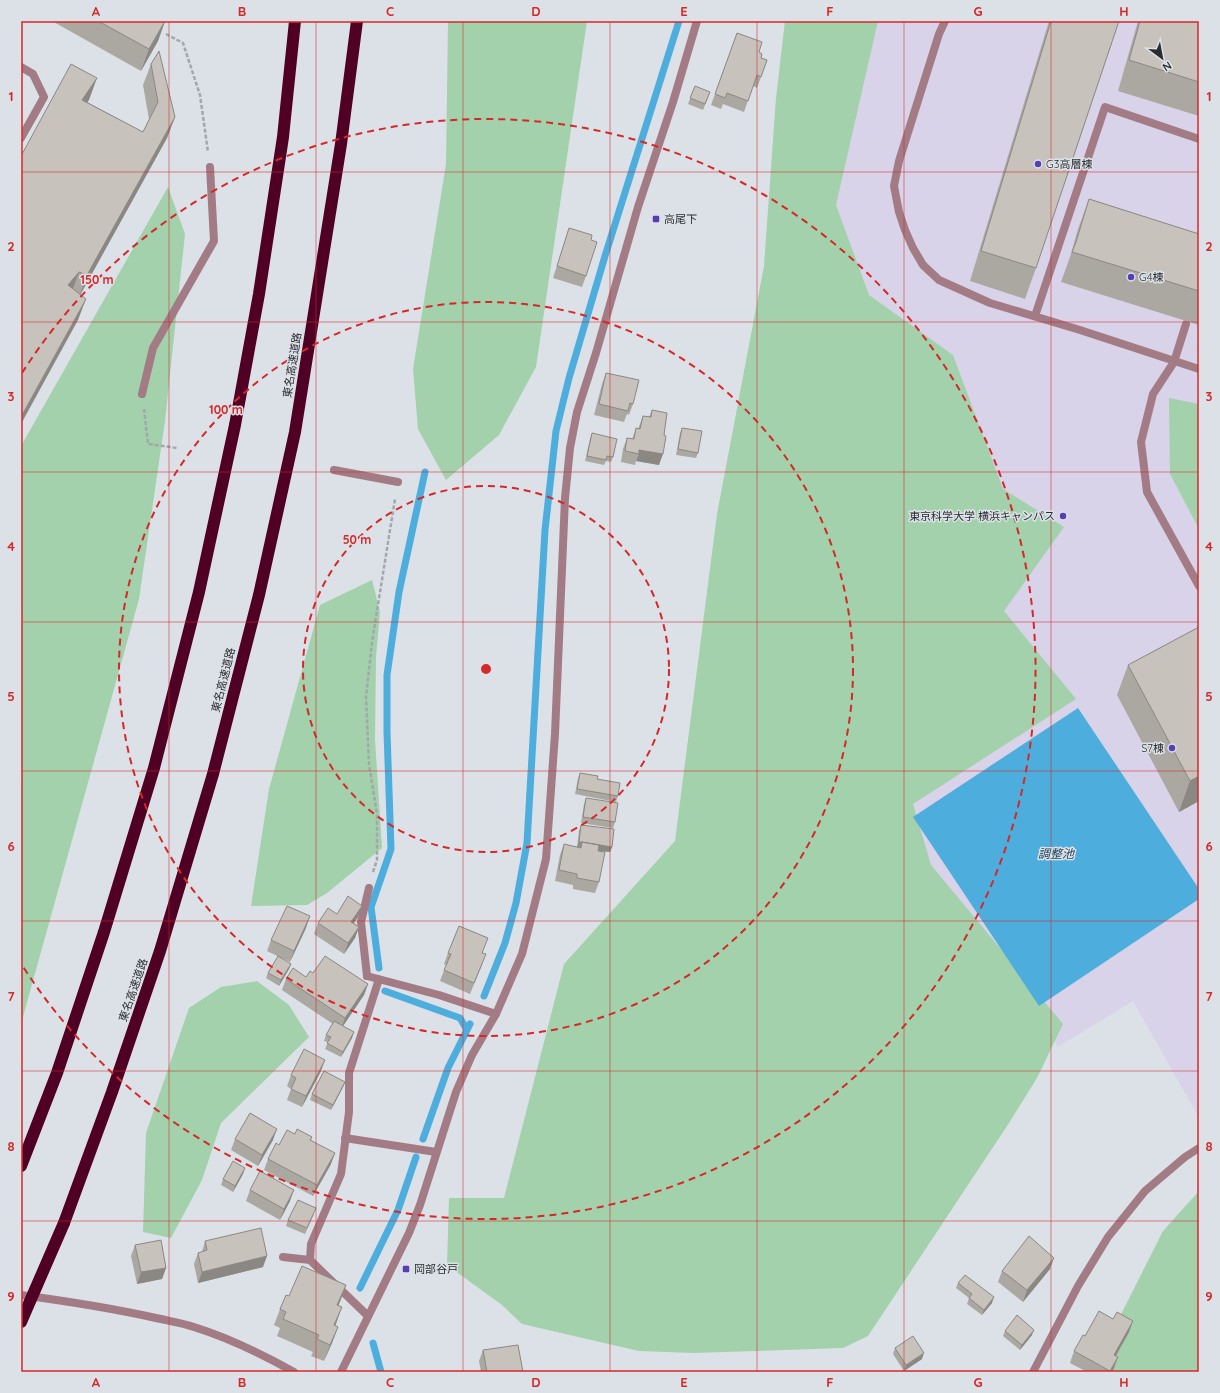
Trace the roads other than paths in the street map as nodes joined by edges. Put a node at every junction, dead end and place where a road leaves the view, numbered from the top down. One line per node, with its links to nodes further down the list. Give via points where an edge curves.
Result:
1 (295, 21): 23 (highway, via 283,137 259,294 235,425 199,592 154,768 106,925 57,1073)
2 (357, 21): 28 (highway, 東名高速道路, bridge, via 341,144 295,432 259,595 213,774 160,951 112,1092 64,1223)
3 (697, 21): 19 (street, via 577,412 571,441 565,498 546,860 522,954)
4 (945, 21): 9 (street, via 899,161 894,186 899,212 913,248 924,265 939,280 990,303)
5 (21, 67): 6 (street, via 33,74 44,97)
6 (21, 138)
7 (1199, 139): 9 (street, via 1105,107)
8 (210, 167): 13 (street, via 214,241 153,348)
9 (1035, 316): 11 (street)
10 (1186, 324): 11 (street)
11 (1174, 362): 12 (street); 16 (street, via 1153,394 1141,442 1147,492)
12 (1199, 369)
13 (142, 394)
14 (334, 470): 15 (street)
15 (398, 482)
16 (1199, 586)
17 (369, 888): 18 (street, via 361,922 367,976)
18 (379, 979): 19 (street); 20 (street, via 349,1073 349,1112)
19 (496, 1014): 22 (street, via 472,1055 456,1092)
20 (345, 1138): 22 (street); 25 (street, via 341,1174 311,1244)
21 (1199, 1148): 31 (street, via 1145,1191 1108,1237 1078,1286)
22 (436, 1152): 27 (street, via 409,1233)
23 (21, 1166)
24 (283, 1257): 25 (street)
25 (310, 1260): 27 (street)
26 (21, 1295): 29 (street, via 82,1303 193,1327 230,1340)
27 (368, 1316): 30 (street)
28 (21, 1322)
29 (294, 1372)
30 (341, 1372)
31 (1033, 1372)

